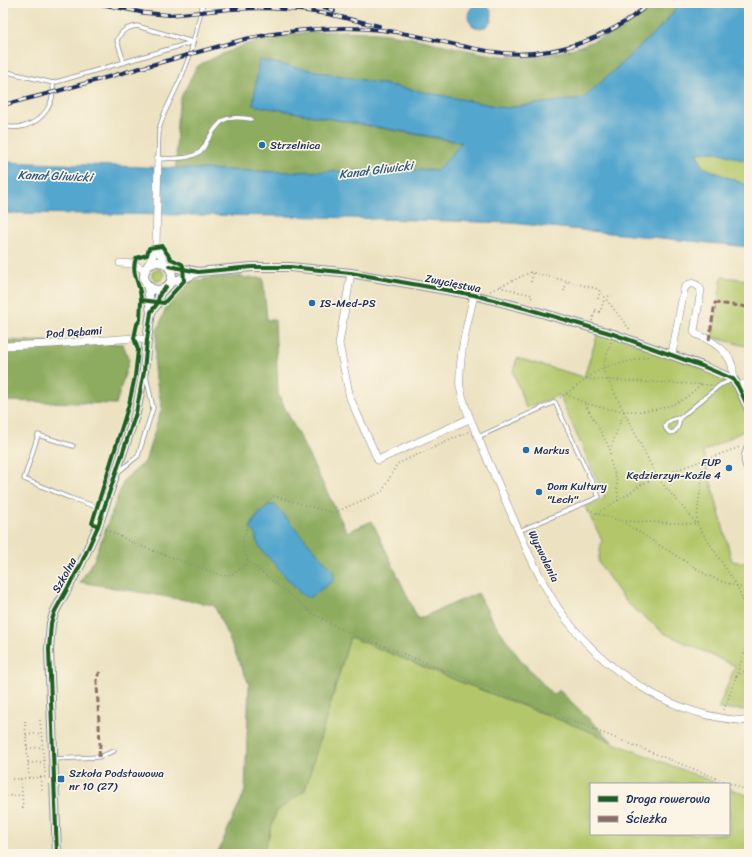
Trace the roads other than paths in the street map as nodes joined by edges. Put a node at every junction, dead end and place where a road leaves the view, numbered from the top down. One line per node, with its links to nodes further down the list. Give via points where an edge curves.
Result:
1 (204, 3): 2 (lane)
2 (193, 42): 3 (lane); 3 (lane, via 137,26 128,28 121,32 117,40); 8 (lane, via 181,78 161,121)
3 (124, 63): 5 (lane)
4 (3, 71): 5 (lane)
5 (52, 83): 7 (lane, via 54,92 48,109 40,119 24,127)
6 (251, 119): 8 (lane, via 230,117 223,120 198,153)
7 (3, 126)
8 (158, 161): 9 (street)
9 (156, 247): 11 (street); 12 (street)
10 (120, 263): 12 (street)
11 (167, 265): 12 (street, via 156,261); 13 (street, Zwycięstwa); 16 (street, via 172,274)
12 (146, 268): 15 (street, via 143,278)
13 (198, 272): 14 (street, Zwycięstwa, via 252,267 290,267); 16 (street, Zwycięstwa)
14 (351, 273): 17 (street, Zwycięstwa); 27 (street, via 339,344 350,398 378,460)
15 (147, 285): 16 (street, via 158,290); 18 (street, Szkolna)
16 (168, 285): 18 (street, Szkolna, via 160,293)
17 (477, 296): 21 (street, Zwycięstwa, via 613,334); 27 (street, Wyzwolenia, via 461,356 460,387)
18 (152, 312): 19 (street, Szkolna)
19 (147, 340): 20 (street, Pod Dębami, via 134,338); 22 (street, Szkolna)
20 (3, 346)
21 (672, 354): 23 (street, Zwycięstwa); 23 (street, via 684,289 687,284 696,284 701,290 694,331 719,347 729,357)
22 (144, 371): 31 (street, Szkolna, via 136,413); 31 (lane, via 153,408 138,456)
23 (736, 382): 24 (street); 25 (street); 26 (lane, via 720,385)
24 (749, 383)
25 (749, 408)
26 (680, 418): 26 (lane, via 668,421 665,425 668,432 675,432)
27 (469, 419): 28 (street, Wyzwolenia)
28 (478, 437): 34 (street, Wyzwolenia); 34 (lane, via 555,402 599,497)
29 (748, 443): 32 (lane, via 743,463)
30 (72, 446): 33 (lane, via 38,435 24,479)
31 (114, 476): 33 (street, Szkolna)
32 (749, 476)
33 (104, 509): 37 (street, Szkolna, via 92,541 55,611 51,624 49,650)
34 (519, 531): 35 (street, Wyzwolenia, via 540,577 558,608 584,641 613,668 646,690 676,704 721,718)
35 (749, 721)
36 (114, 751): 37 (lane, via 99,757)
37 (53, 759): 38 (street, Szkolna)
38 (57, 854)

